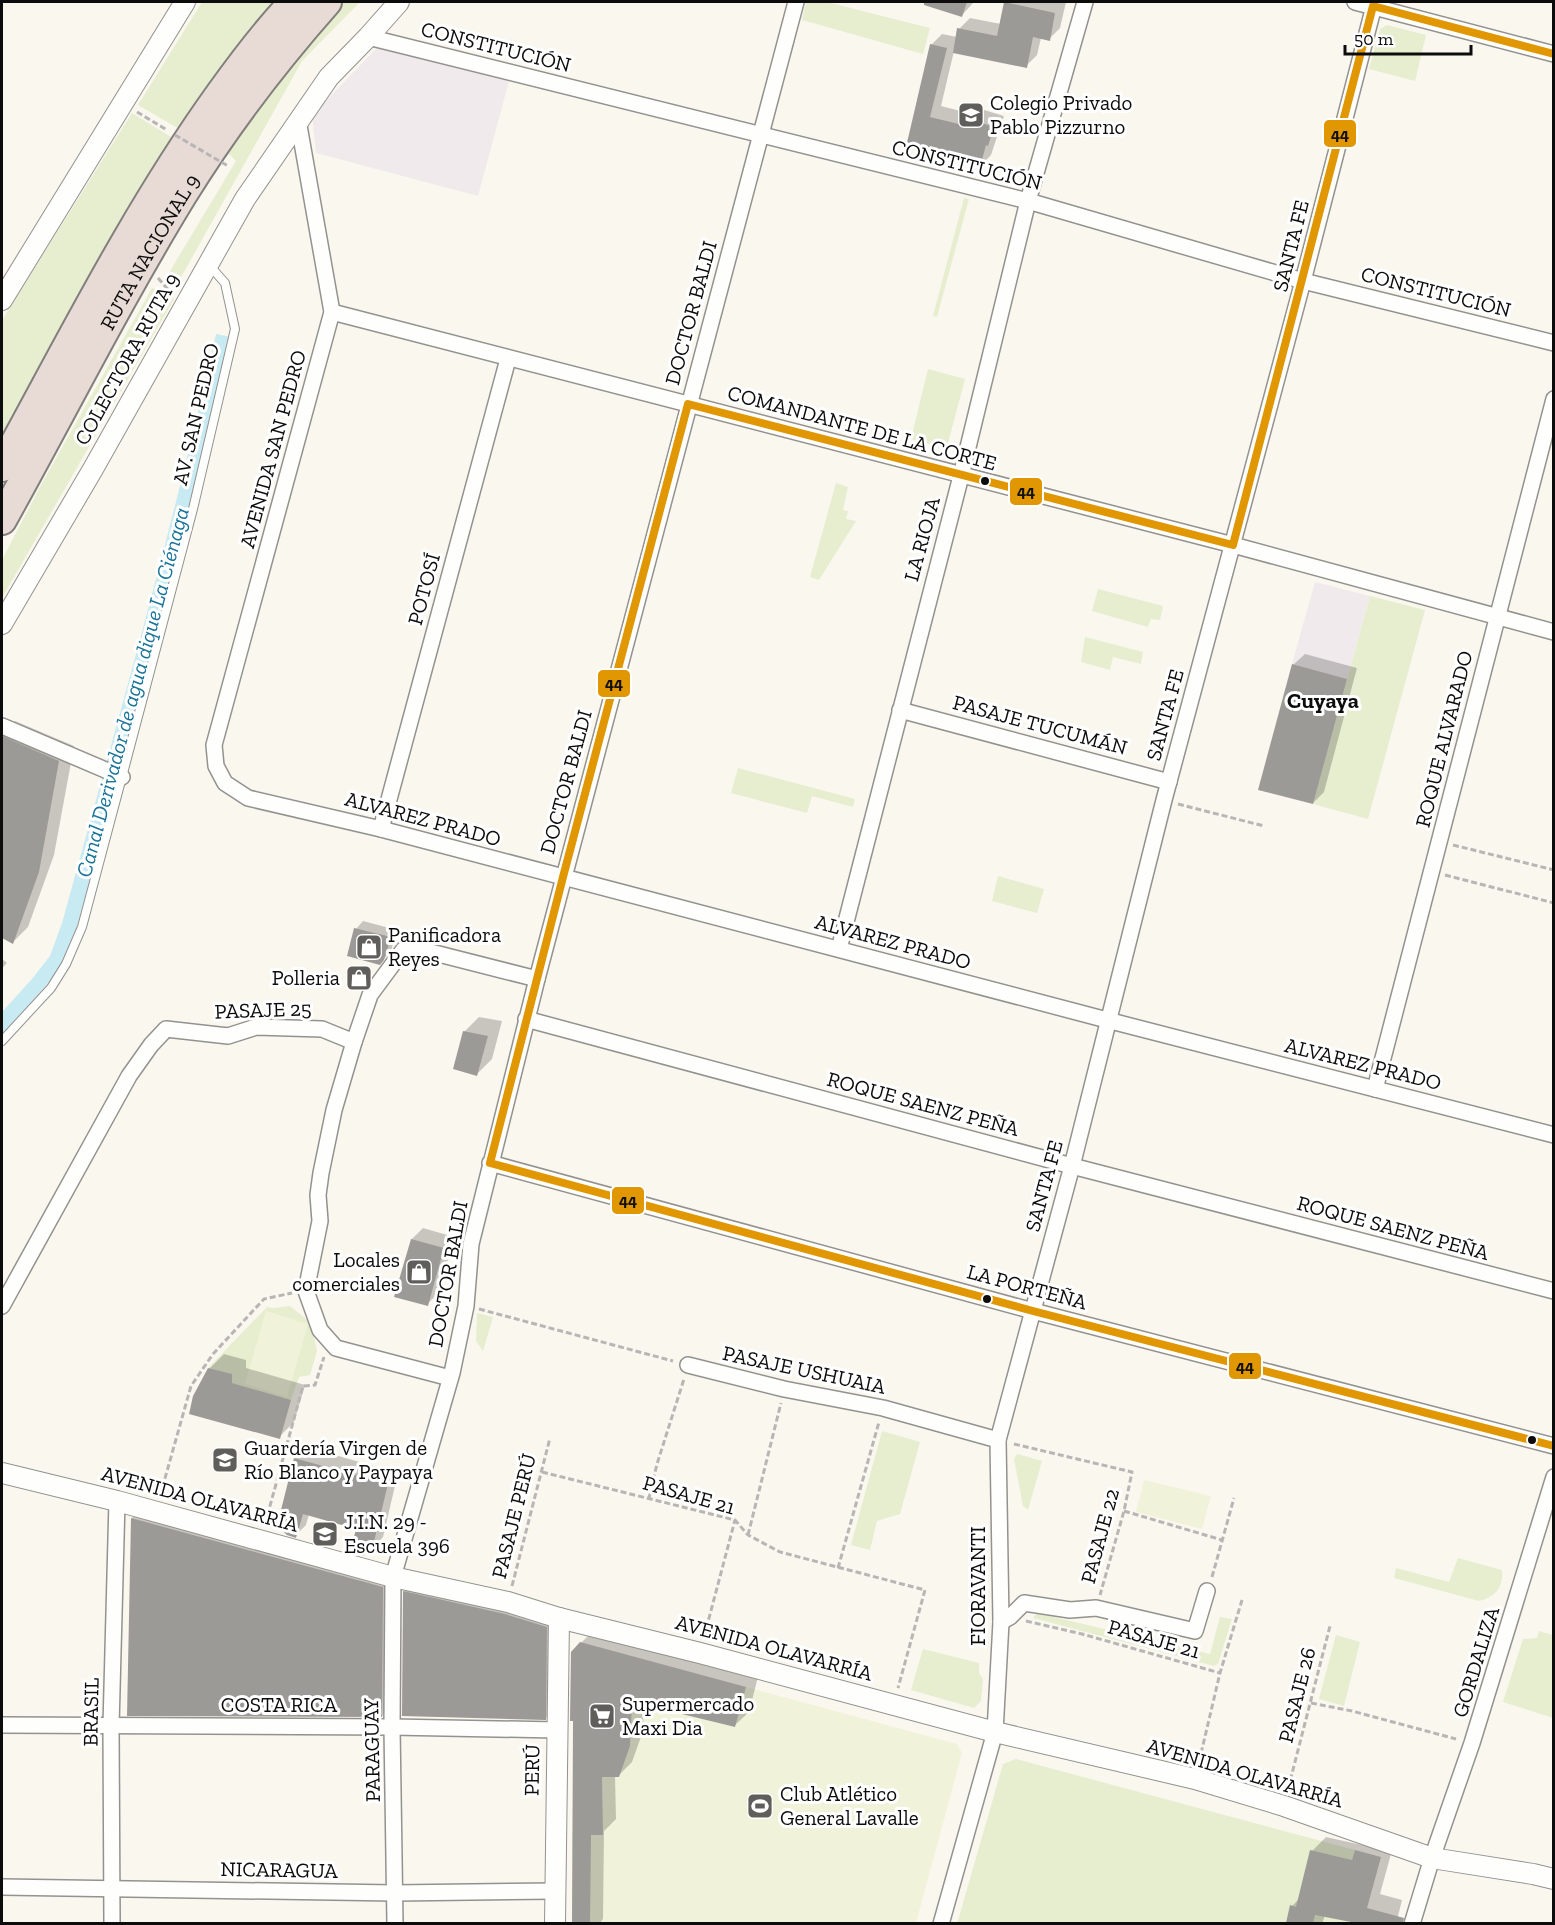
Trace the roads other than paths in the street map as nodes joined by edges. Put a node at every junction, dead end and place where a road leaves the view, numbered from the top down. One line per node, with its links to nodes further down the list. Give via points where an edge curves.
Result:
1 (185, 2): 16 (street)
2 (327, 2): 24 (highway, RUTA NACIONAL 9, via 264,76 183,194)
3 (399, 2): 9 (street, COLECTORA RUTA 9)
4 (796, 2): 12 (street, DOCTOR BALDI)
5 (1085, 2): 13 (street, LA RIOJA)
6 (1355, 2): 7 (street)
7 (1374, 4): 10 (street); 15 (street, SANTA FE)
8 (290, 5): 22 (highway, RUTA NACIONAL 9, via 190,137 157,189)
9 (368, 37): 11 (street, COLECTORA RUTA 9, via 329,77); 12 (street, CONSTITUCIÓN)
10 (1554, 54)
11 (298, 120): 14 (street, COLECTORA RUTA 9, via 245,199); 17 (street, AVENIDA SAN PEDRO)
12 (760, 134): 13 (street, CONSTITUCIÓN); 21 (street, DOCTOR BALDI)
13 (1028, 201): 15 (street, CONSTITUCIÓN); 23 (street, LA RIOJA)
14 (209, 264): 27 (street, COLECTORA RUTA 9); 31 (lane, AV. SAN PEDRO, via 225,283 235,329 193,509)
15 (1303, 281): 18 (street, CONSTITUCIÓN); 25 (street, SANTA FE)
16 (2, 300)
17 (332, 312): 19 (street, COMANDANTE DE LA CORTE); 33 (street, AVENIDA SAN PEDRO, via 214,745 216,766)
18 (1554, 343)
19 (508, 359): 21 (street, COMANDANTE DE LA CORTE); 34 (street, POTOSÍ)
20 (1554, 399): 26 (street, ROQUE ALVARADO)
21 (688, 404): 23 (street, COMANDANTE DE LA CORTE); 35 (street, DOCTOR BALDI)
22 (2, 467)
23 (961, 476): 25 (street, COMANDANTE DE LA CORTE); 29 (street, LA RIOJA)
24 (2, 520)
25 (1233, 545): 26 (street, COMANDANTE DE LA CORTE); 32 (street, SANTA FE)
26 (1497, 618): 28 (street, COMANDANTE DE LA CORTE); 42 (street, ROQUE ALVARADO)
27 (2, 624)
28 (1554, 632)
29 (900, 710): 32 (street, PASAJE TUCUMÁN); 36 (street, LA RIOJA)
30 (2, 726): 31 (street)
31 (122, 777): 40 (lane, AV. SAN PEDRO, via 82,927 66,964 51,987)
32 (1169, 782): 39 (street, SANTA FE)
33 (225, 783): 34 (street, ALVAREZ PRADO, via 248,798)
34 (381, 829): 35 (street, ALVAREZ PRADO)
35 (563, 878): 36 (street, ALVAREZ PRADO); 37 (street, DOCTOR BALDI)
36 (839, 949): 39 (street, ALVAREZ PRADO)
37 (537, 979): 38 (street, DOCTOR BALDI); 41 (street, via 415,948 404,949 370,995)
38 (526, 1019): 44 (street, DOCTOR BALDI); 45 (street, ROQUE SAENZ PEÑA)
39 (1107, 1020): 42 (street, ALVAREZ PRADO); 45 (street, SANTA FE)
40 (2, 1041)
41 (354, 1042): 47 (street, PASAJE 25, via 322,1029 256,1027 228,1036 166,1029 129,1076); 50 (street, via 321,1173 320,1221 306,1291 320,1330 336,1348)
42 (1375, 1089): 43 (street, ALVAREZ PRADO)
43 (1554, 1135)
44 (490, 1163): 48 (street, LA PORTEÑA); 50 (street, DOCTOR BALDI, via 471,1244 466,1306)
45 (1072, 1166): 46 (street, ROQUE SAENZ PEÑA); 48 (street, SANTA FE)
46 (1554, 1291)
47 (2, 1306)
48 (1033, 1311): 51 (street, SANTA FE); 52 (street, LA PORTEÑA)
49 (688, 1365): 51 (street, PASAJE USHUAIA, via 883,1408)
50 (450, 1378): 56 (street, DOCTOR BALDI)
51 (998, 1440): 59 (street, FIORAVANTI)
52 (1554, 1446)
53 (2, 1473): 55 (street, AVENIDA OLAVARRÍA)
54 (1554, 1477): 65 (street, GORDALIZA, via 1472,1743)
55 (117, 1501): 56 (street, AVENIDA OLAVARRÍA); 61 (street, BRASIL)
56 (393, 1577): 58 (street, AVENIDA OLAVARRÍA, via 508,1602); 62 (street, PARAGUAY)
57 (1208, 1591): 59 (street, via 1195,1631 1096,1608 1070,1610 1024,1603)
58 (559, 1618): 63 (street, PERÚ); 64 (street, AVENIDA OLAVARRÍA)
59 (1005, 1620): 64 (street, FIORAVANTI)
60 (2, 1725): 61 (street, COSTA RICA)
61 (111, 1726): 62 (street, COSTA RICA); 68 (street, BRASIL)
62 (392, 1727): 63 (street, COSTA RICA); 70 (street, PARAGUAY)
63 (557, 1730): 69 (street, PERÚ)
64 (995, 1732): 65 (street, AVENIDA OLAVARRÍA, via 1195,1779); 74 (street, FIORAVANTI)
65 (1432, 1858): 66 (street, AVENIDA OLAVARRÍA); 75 (street, GORDALIZA)
66 (1554, 1881)
67 (2, 1887): 68 (street, NICARAGUA)
68 (112, 1888): 70 (street, NICARAGUA); 71 (street, BRASIL)
69 (555, 1892): 70 (street, NICARAGUA); 73 (street, PERÚ)
70 (395, 1893): 72 (street, PARAGUAY)
71 (112, 1923)
72 (395, 1923)
73 (555, 1923)
74 (941, 1923)
75 (1412, 1923)

